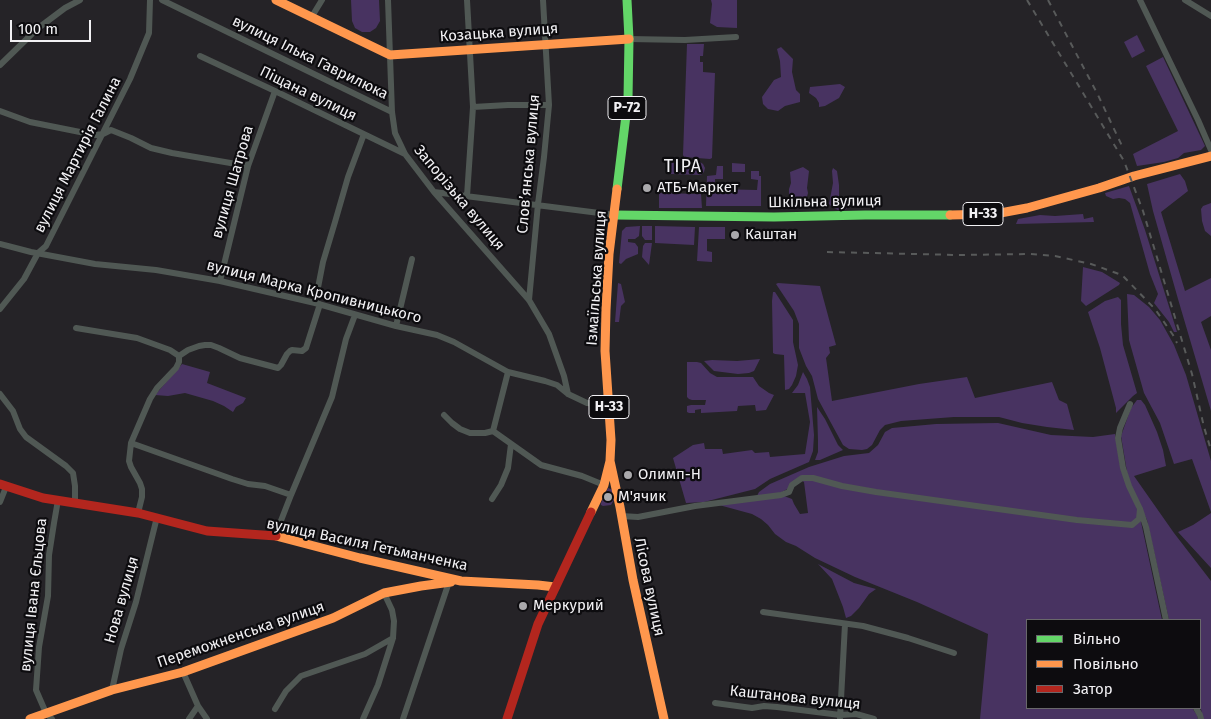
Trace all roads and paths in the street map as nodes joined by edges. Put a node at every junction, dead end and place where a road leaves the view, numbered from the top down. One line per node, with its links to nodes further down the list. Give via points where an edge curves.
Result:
1 (80, 0): 20 (street, via 37,29)
2 (150, 0): 27 (street, вулиця Мартирія Галина, via 150,32)
3 (162, 0): 25 (street, вулиця Ілька Гаврилюка)
4 (276, 0): 13 (main road, Козацька вулиця)
5 (322, 0): 13 (street)
6 (388, 0): 18 (street, Запорізька вулиця)
7 (467, 0): 17 (street)
8 (543, 0): 16 (street, Словʼянська вулиця)
9 (627, 0): 15 (main road, Ізмаїльська вулиця / Р-72)
10 (1140, 0): 30 (street)
11 (1185, 0): 12 (street)
12 (1211, 16)
13 (311, 18): 18 (main road, Козацька вулиця)
14 (736, 37): 15 (street, Козацька вулиця)
15 (630, 40): 16 (main road, Козацька вулиця); 37 (main road, Ізмаїльська вулиця / Р-72, via 628,98)
16 (546, 43): 17 (main road, Козацька вулиця); 22 (street, Словʼянська вулиця)
17 (469, 50): 18 (main road, Козацька вулиця); 23 (street)
18 (390, 55): 25 (street, Запорізька вулиця)
19 (200, 56): 21 (street, Піщана вулиця)
20 (0, 65)
21 (275, 91): 28 (street, Піщана вулиця); 33 (street, вулиця Шатрова)
22 (549, 105): 23 (street); 36 (street, Словʼянська вулиця)
23 (473, 107): 35 (street)
24 (0, 111): 27 (street, via 30,122)
25 (392, 112): 26 (street, Запорізька вулиця)
26 (395, 133): 29 (street, via 393,141); 31 (street, Запорізька вулиця)
27 (104, 134): 33 (street, via 111,130 158,150); 39 (street, вулиця Мартирія Галина, via 46,246)
28 (364, 134): 29 (street, Піщана вулиця); 43 (street, via 334,222 323,262)
29 (385, 144): 31 (street, Піщана вулиця)
30 (1211, 150)
31 (405, 154): 34 (street, Запорізька вулиця)
32 (1211, 156): 37 (main road, Шкільна вулиця / Н-33, via 1027,208 995,214)
33 (248, 166): 41 (street, вулиця Шатрова)
34 (434, 192): 35 (street, Шкільна вулиця); 42 (street, Запорізька вулиця)
35 (467, 196): 36 (street, Шкільна вулиця)
36 (538, 204): 37 (street, Шкільна вулиця); 42 (street, Словʼянська вулиця)
37 (615, 216): 53 (main road, Ізмаїльська вулиця / Н-33, via 606,310)
38 (0, 244): 39 (street, вулиця Марка Кропивницького)
39 (38, 253): 41 (street, вулиця Марка Кропивницького); 44 (street, вулиця Мартирія Галина, via 24,279)
40 (412, 259): 46 (street)
41 (220, 281): 43 (street, вулиця Марка Кропивницького)
42 (529, 300): 51 (street, Запорізька вулиця, via 548,334)
43 (317, 303): 45 (street, вулиця Марка Кропивницького); 48 (street, via 306,348 290,351 278,368 240,358 211,345 199,346)
44 (0, 309)
45 (355, 314): 46 (street, вулиця Марка Кропивницького); 61 (street, via 332,397)
46 (396, 326): 49 (street, вулиця Марка Кропивницького, via 454,342)
47 (76, 328): 48 (street, via 137,338)
48 (179, 356): 56 (street, via 176,368 150,399)
49 (508, 372): 51 (street, вулиця Марка Кропивницького, via 557,385); 55 (street)
50 (0, 394): 65 (street, via 26,437 72,473)
51 (568, 394): 53 (street, вулиця Марка Кропивницького, via 587,404)
52 (1130, 404): 66 (street, via 1118,438 1123,468)
53 (608, 405): 58 (main road, Ізмаїльська вулиця / Н-33)
54 (444, 415): 55 (street, via 470,433)
55 (493, 431): 57 (street)
56 (132, 443): 61 (street, via 232,479); 67 (street, via 129,461 142,489)
57 (511, 444): 59 (street, via 541,465); 62 (street, via 508,468)
58 (610, 461): 59 (main road, Ізмаїльська вулиця / Н-33); 68 (main road, Лісова вулиця)
59 (604, 485): 73 (main road, Ізмаїльська вулиця / Н-33)
60 (3, 486): 63 (main road, вулиця Василя Гетьманченка); 64 (street)
61 (291, 495): 70 (street)
62 (492, 499)
63 (58, 500): 65 (main road, вулиця Василя Гетьманченка); 85 (street, вулиця Івана Єльцова, via 49,555 48,596 36,690)
64 (0, 502)
65 (75, 502): 67 (main road, вулиця Василя Гетьманченка)
66 (1140, 509): 68 (street, via 1139,519 1132,524 1077,520 886,494 802,478 792,485 789,492 781,495 638,517); 76 (street)
67 (138, 513): 69 (main road, вулиця Василя Гетьманченка)
68 (621, 516): 93 (main road, Лісова вулиця, via 632,580)
69 (157, 517): 70 (main road, вулиця Василя Гетьманченка, via 207,531); 81 (street, Нова вулиця)
70 (276, 536): 72 (main road, вулиця Василя Гетьманченка)
71 (449, 582): 72 (main road, Переможненська вулиця); 74 (main road, Переможненська вулиця); 91 (street)
72 (461, 582): 73 (main road, вулиця Василя Гетьманченка)
73 (554, 587): 92 (main road, Ізмаїльська вулиця / Н-33, via 538,624)
74 (384, 594): 78 (street, via 392,610); 80 (main road, Переможненська вулиця, via 333,618)
75 (763, 612): 77 (street)
76 (1166, 619)
77 (845, 624): 79 (street, via 864,626); 86 (street)
78 (393, 638): 84 (street, via 365,654 301,676); 90 (street)
79 (954, 653)
80 (183, 672): 81 (main road, Переможненська вулиця); 83 (street)
81 (112, 690): 85 (main road, Переможненська вулиця)
82 (715, 703): 86 (street, Каштанова вулиця, via 752,708 777,706)
83 (198, 706): 88 (street); 89 (street)
84 (275, 709)
85 (49, 716): 87 (main road, Переможненська вулиця)
86 (840, 717): 94 (street, Каштанова вулиця, via 856,714)
87 (30, 719)
88 (189, 719)
89 (207, 719)
90 (363, 719)
91 (403, 719)
92 (507, 719)
93 (664, 719)
94 (874, 719)

